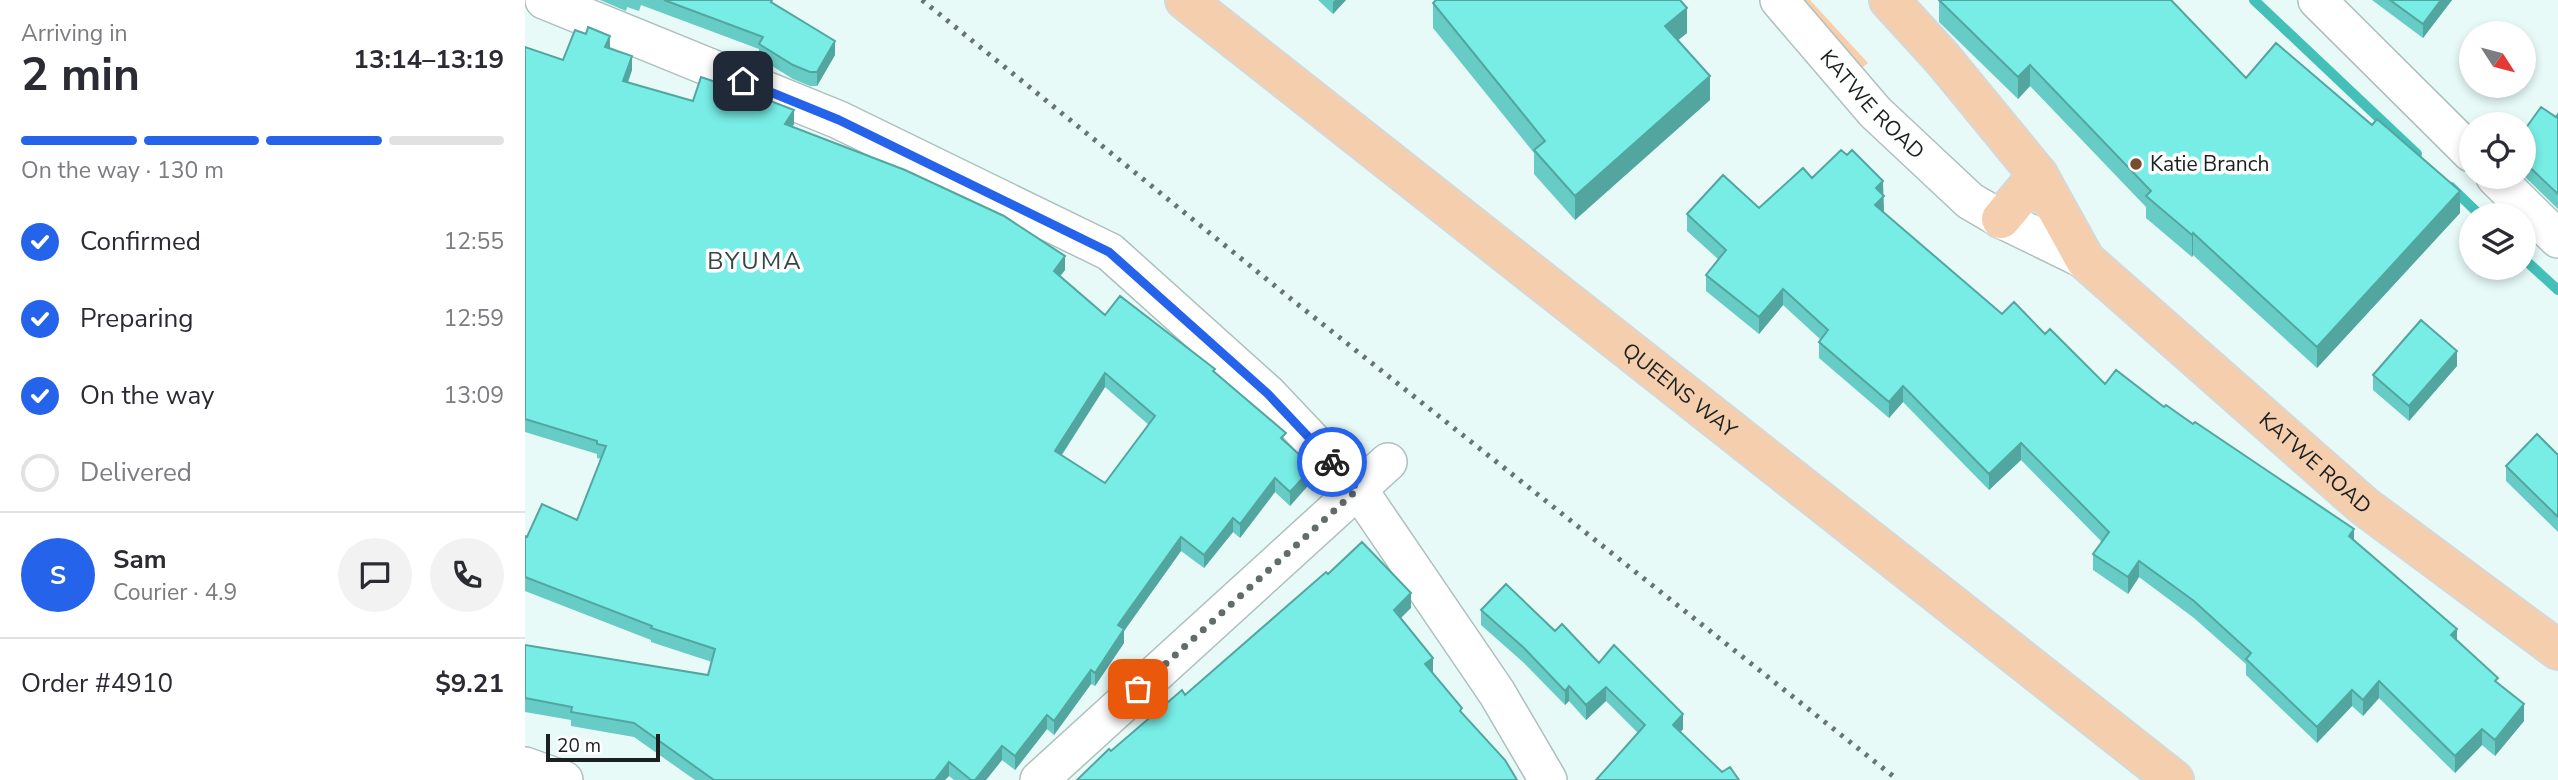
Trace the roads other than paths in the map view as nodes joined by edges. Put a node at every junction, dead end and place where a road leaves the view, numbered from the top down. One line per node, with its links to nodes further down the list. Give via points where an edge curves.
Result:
1 (527, 0): 7 (street)
2 (544, 0): 15 (street, via 839,120 1109,252 1268,394)
3 (1185, 0): 21 (highway, QUEENS WAY)
4 (1779, 0): 11 (street, KATWE ROAD, via 1875,112 1970,201)
5 (2317, 0): 8 (street)
6 (1896, 2): 9 (highway, KATWE ROAD)
7 (525, 9)
8 (2459, 141)
9 (2039, 175): 11 (highway); 13 (highway, KATWE ROAD)
10 (2507, 189): 12 (street)
11 (2001, 219): 13 (street, KATWE ROAD)
12 (2558, 239)
13 (2085, 260): 16 (highway, KATWE ROAD, via 2364,506)
14 (1388, 461): 15 (street)
15 (1358, 489): 19 (street); 20 (street, via 1497,694)
16 (2558, 650)
17 (525, 766): 18 (street)
18 (564, 780)
19 (1039, 780)
20 (1548, 780)
21 (2174, 780)

